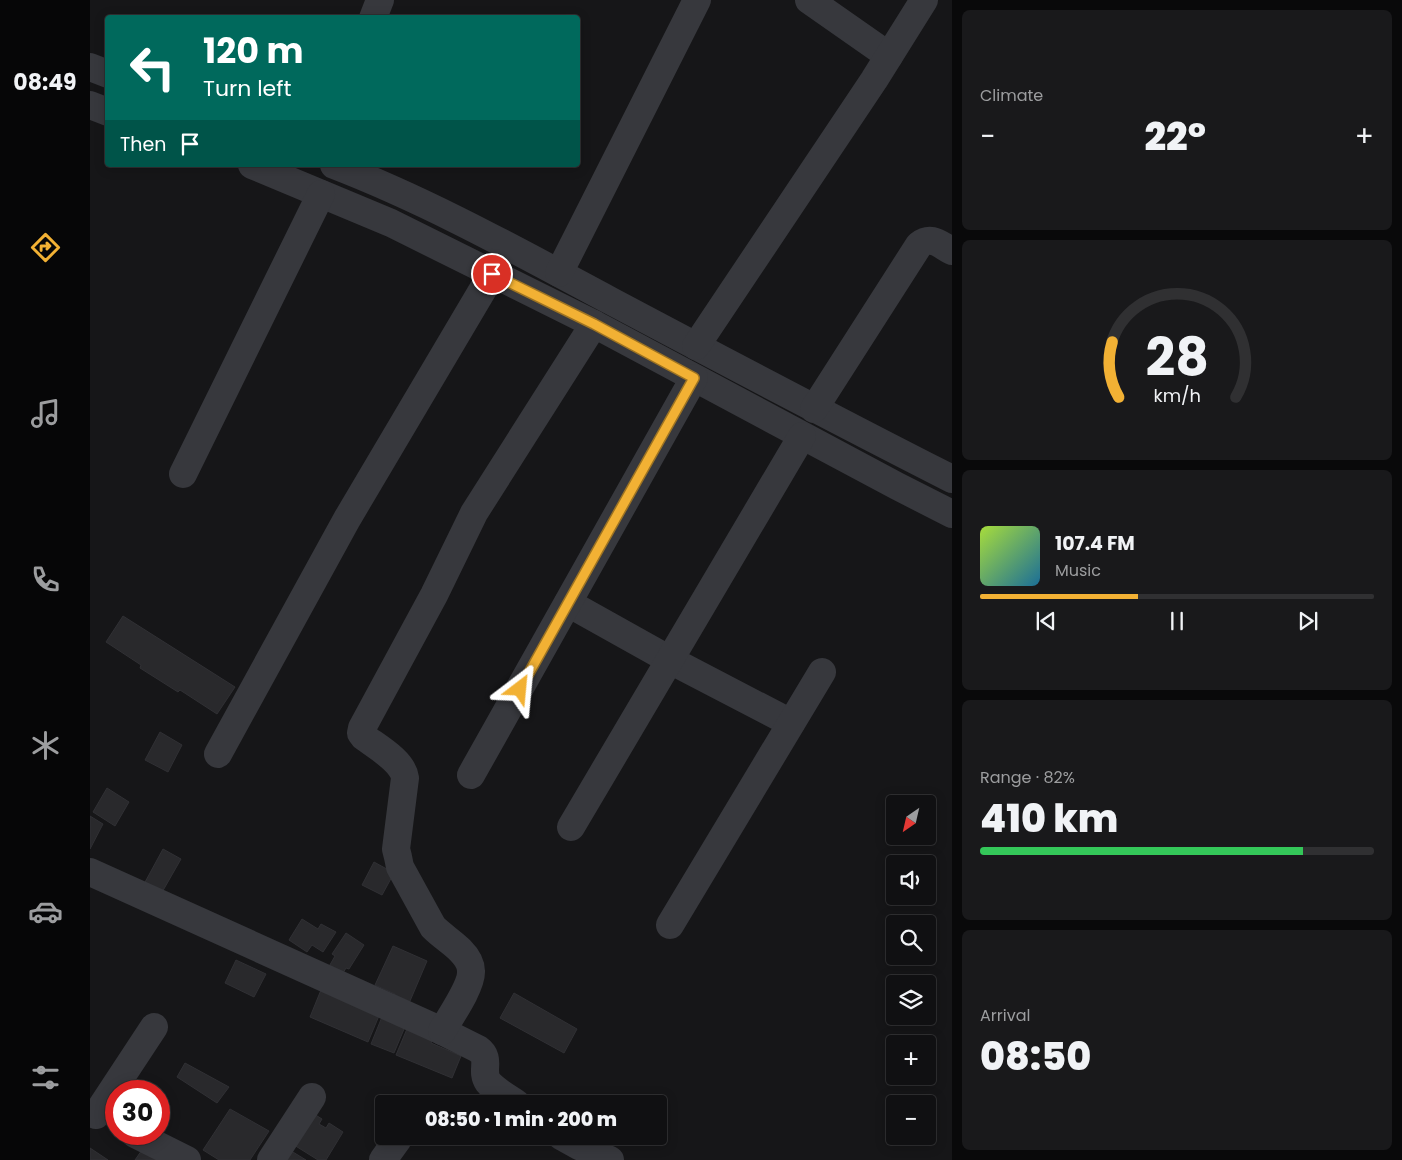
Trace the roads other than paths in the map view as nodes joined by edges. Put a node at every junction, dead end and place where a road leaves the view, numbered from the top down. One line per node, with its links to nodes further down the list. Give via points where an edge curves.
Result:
1 (380, 0): 5 (street)
2 (697, 0): 15 (street)
3 (809, 0): 6 (street)
4 (924, 0): 6 (street)
5 (374, 15)
6 (889, 56): 18 (street)
7 (90, 67): 8 (street)
8 (105, 73)
9 (90, 105): 10 (street)
10 (105, 111)
11 (257, 167): 13 (street)
12 (339, 167): 15 (street, via 378,182)
13 (321, 194): 16 (street, via 391,222); 22 (street)
14 (952, 252): 20 (street, via 933,241 925,240 919,245)
15 (559, 273): 18 (street)
16 (492, 274): 17 (street); 29 (street, via 347,519)
17 (594, 324): 19 (street); 35 (street, via 474,513 362,728 364,737 405,772 396,850 400,866 433,927 461,951 471,970 467,988)
18 (696, 346): 20 (street)
19 (694, 378): 21 (street); 25 (street)
20 (814, 409): 23 (street)
21 (802, 436): 24 (street); 26 (street)
22 (183, 474)
23 (952, 479)
24 (952, 514)
25 (568, 603): 26 (street); 30 (street)
26 (670, 660): 28 (street); 31 (street)
27 (822, 672): 28 (street)
28 (791, 723): 33 (street)
29 (218, 754)
30 (471, 775)
31 (571, 827)
32 (90, 872): 35 (street)
33 (670, 925)
34 (154, 1027): 38 (street)
35 (442, 1031): 36 (street, via 482,1053 487,1080)
36 (505, 1095)
37 (312, 1097): 43 (street)
38 (101, 1117)
39 (157, 1145): 42 (street)
40 (577, 1145): 41 (street)
41 (599, 1158)
42 (187, 1160)
43 (271, 1160)

